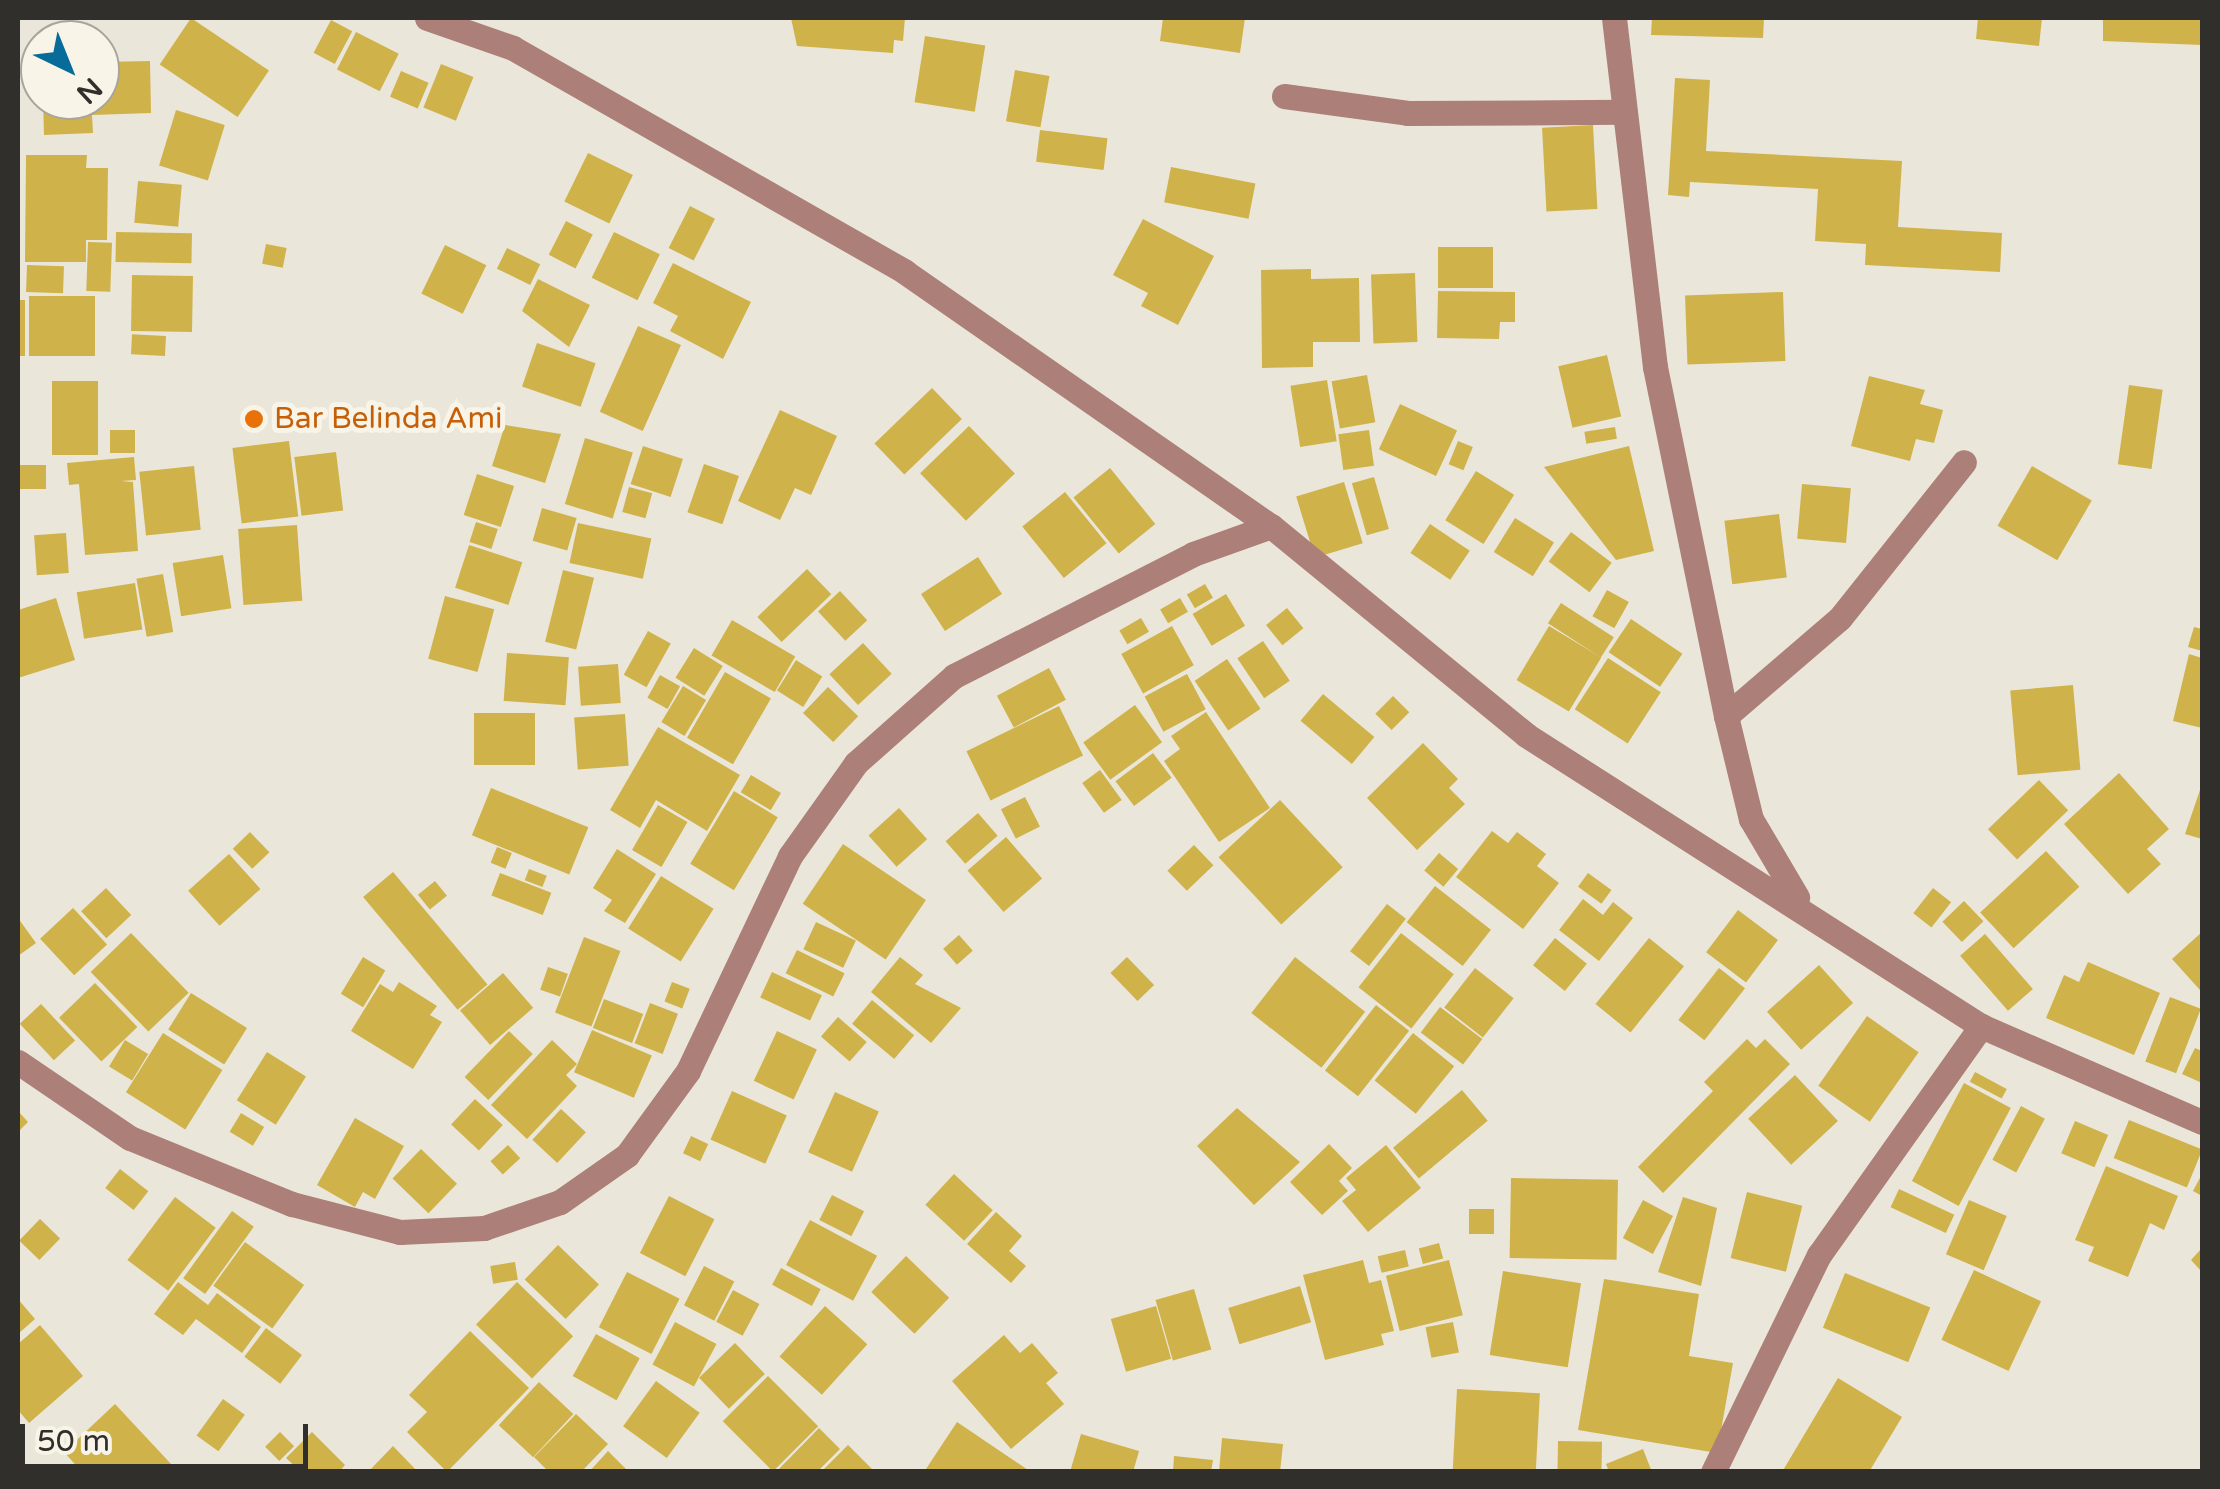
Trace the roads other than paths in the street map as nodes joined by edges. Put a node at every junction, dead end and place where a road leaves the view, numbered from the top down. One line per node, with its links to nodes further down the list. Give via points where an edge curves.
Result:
1 (428, 18): 6 (street, via 513,48 905,272)
2 (1614, 18): 4 (street)
3 (1284, 96): 4 (street, via 1408,112)
4 (1623, 112): 7 (street, via 1655,367)
5 (1964, 462): 7 (street, via 1840,618)
6 (1271, 526): 8 (street, via 1526,735); 10 (street, via 1193,554 954,676 856,764 790,856 688,1072 627,1155 560,1202 484,1228 400,1232 292,1204 130,1138)
7 (1726, 716): 8 (street, via 1751,818)
8 (1799, 902): 9 (street)
9 (1981, 1026): 11 (street); 12 (street, via 1820,1255)
10 (18, 1062)
11 (2202, 1122)
12 (1713, 1472)

